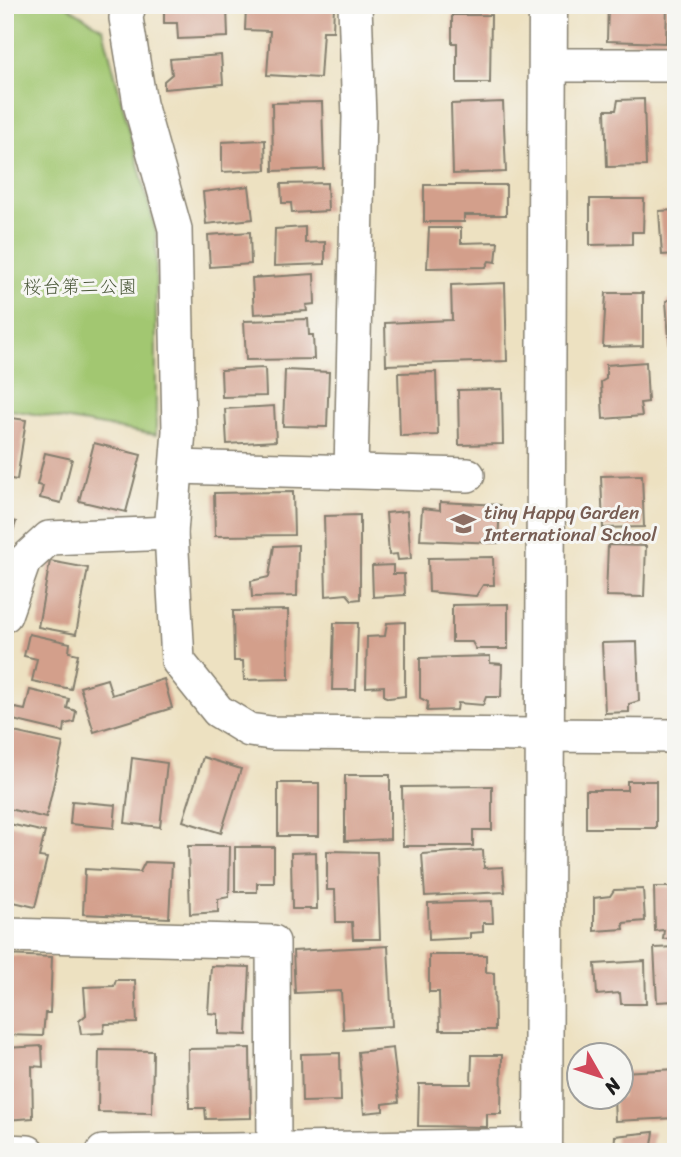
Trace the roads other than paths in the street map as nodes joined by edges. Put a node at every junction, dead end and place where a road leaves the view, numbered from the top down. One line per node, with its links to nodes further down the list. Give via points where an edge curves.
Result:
1 (355, 5): 7 (street, via 359,117)
2 (548, 5): 4 (street)
3 (120, 10): 6 (street, via 175,229)
4 (548, 65): 5 (street); 11 (street)
5 (676, 65)
6 (177, 467): 7 (street); 9 (street)
7 (351, 471): 8 (street)
8 (468, 475)
9 (171, 533): 10 (street, via 49,538 24,561); 11 (street, via 178,662 218,711 250,730)
10 (5, 615)
11 (543, 735): 12 (street); 14 (street)
12 (676, 736)
13 (5, 935): 15 (street, via 273,942)
14 (542, 1148): 15 (street)
15 (274, 1149): 18 (street)
16 (5, 1151): 17 (street)
17 (28, 1152)
18 (103, 1152)

